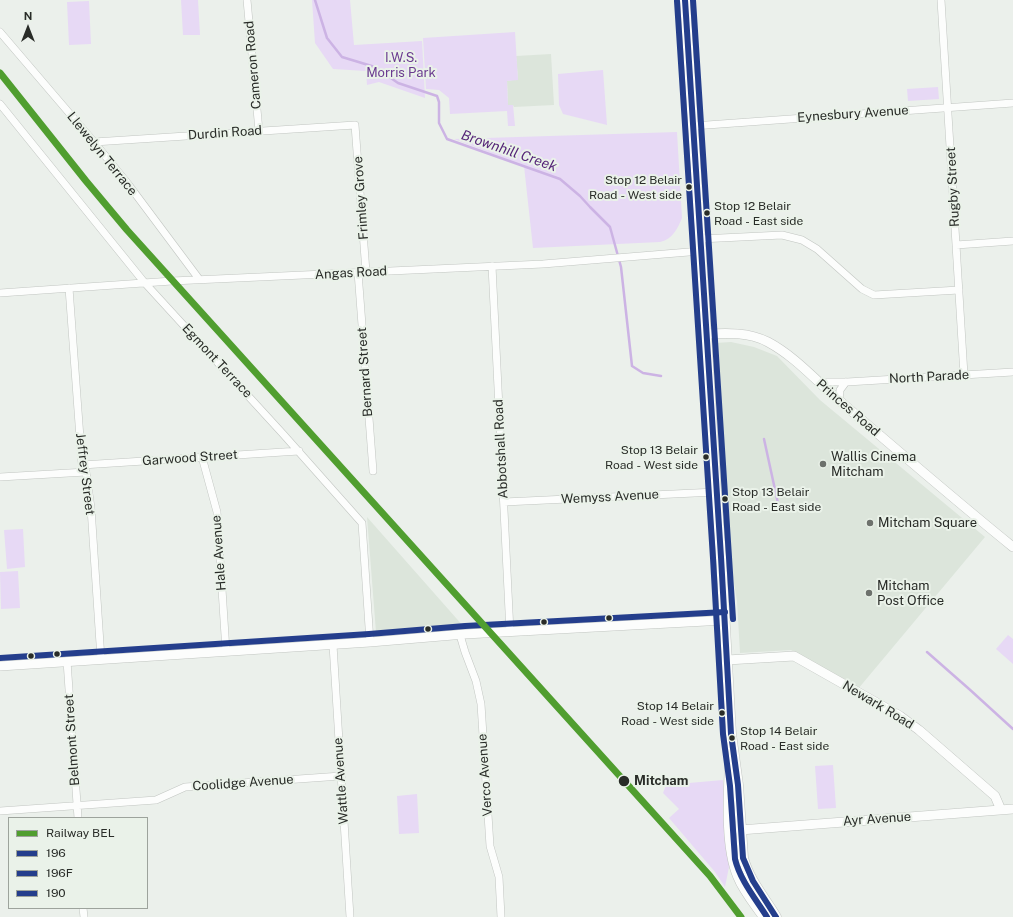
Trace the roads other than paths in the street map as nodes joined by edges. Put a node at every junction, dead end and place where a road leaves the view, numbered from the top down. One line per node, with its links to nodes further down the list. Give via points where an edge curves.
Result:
1 (247, 0): 10 (street, Cameron Road)
2 (685, 0): 9 (main road)
3 (941, 0): 7 (street, Rugby Street)
4 (0, 32): 11 (street, Llewelyn Terrace)
5 (1013, 103): 7 (street, Eynesbury Avenue)
6 (0, 104): 19 (street, Egmont Terrace)
7 (948, 107): 9 (street, Eynesbury Avenue); 14 (street, Rugby Street)
8 (355, 125): 10 (street, Durdin Road); 17 (street, Frimley Grove)
9 (693, 126): 12 (main road)
10 (259, 131): 11 (street, Durdin Road)
11 (94, 142): 18 (street, Llewelyn Terrace)
12 (700, 239): 15 (main road); 21 (street, via 782,235 802,240 817,249 862,289 874,295)
13 (1013, 241): 14 (street)
14 (956, 245): 21 (street, Rugby Street)
15 (701, 251): 16 (street, Angas Road); 23 (main road)
16 (492, 266): 17 (street, Angas Road); 36 (street, Abbotshall Road)
17 (362, 272): 18 (street, Angas Road); 32 (street, Bernard Street)
18 (199, 279): 19 (street, Angas Road)
19 (144, 282): 20 (street, Angas Road); 29 (street, Egmont Terrace)
20 (69, 288): 22 (street, Angas Road); 31 (street, Jeffrey Street)
21 (959, 290): 25 (street, Rugby Street)
22 (0, 292)
23 (706, 334): 26 (street, Princes Road, via 738,333 767,342 787,354); 35 (main road)
24 (1013, 372): 25 (street, North Parade)
25 (964, 375): 27 (street, North Parade)
26 (818, 382): 27 (street, North Parade); 28 (street, Princes Road)
27 (846, 382): 28 (street, via 840,390)
28 (839, 400): 37 (street, Princes Road)
29 (299, 451): 30 (street, Garwood Street); 41 (street, Egmont Terrace, via 362,522)
30 (202, 457): 31 (street, Garwood Street); 43 (street, Hale Avenue, via 217,512)
31 (82, 464): 33 (street, Jeffrey Street)
32 (372, 471)
33 (86, 472): 34 (street); 44 (street, Jeffrey Street)
34 (0, 477)
35 (716, 492): 36 (street, Wemyss Avenue); 38 (main road)
36 (504, 502): 39 (street, Abbotshall Road)
37 (1013, 547)
38 (725, 620): 39 (street); 45 (main road)
39 (510, 632): 40 (street)
40 (460, 635): 41 (street); 57 (street, Verco Avenue, via 476,680 481,704 490,846 498,877)
41 (370, 642): 42 (street)
42 (333, 645): 43 (street); 49 (street, Wattle Avenue)
43 (226, 651): 44 (street)
44 (101, 659): 46 (street)
45 (727, 660): 48 (main road); 52 (street, Newark Road, via 794,656 920,730 995,796)
46 (67, 661): 47 (street); 50 (street, Belmont Street)
47 (0, 666)
48 (731, 734): 55 (main road, via 738,785); 58 (main road, via 728,802 731,854 737,875)
49 (341, 776): 50 (street, Coolidge Avenue, via 200,785 184,787 156,800); 56 (street, Wattle Avenue)
50 (77, 806): 53 (street, Coolidge Avenue); 54 (street, Belmont Street)
51 (1013, 809): 52 (street, Ayr Avenue)
52 (1001, 810): 55 (street, Ayr Avenue)
53 (0, 811)
54 (78, 817)
55 (740, 830): 59 (main road, via 746,868)
56 (350, 917)
57 (501, 917)
58 (764, 917)
59 (776, 917)

